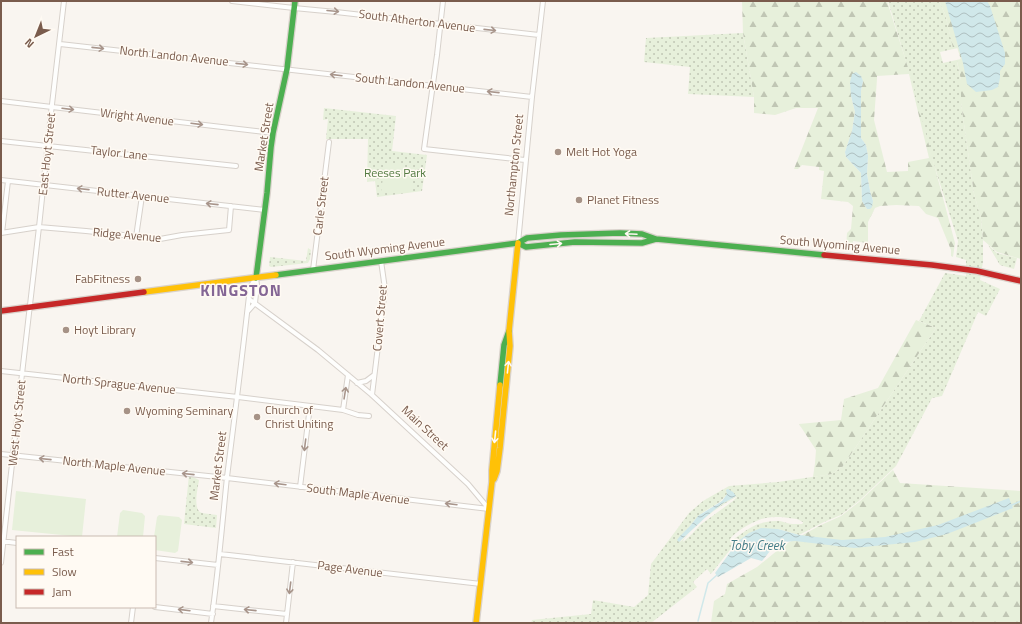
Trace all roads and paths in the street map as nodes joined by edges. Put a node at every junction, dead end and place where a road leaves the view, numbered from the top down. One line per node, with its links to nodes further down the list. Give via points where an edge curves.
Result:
1 (64, 1): 9 (street, East Hoyt Street)
2 (232, 1): 6 (street, South Atherton Avenue)
3 (294, 1): 6 (main road, Market Street)
4 (443, 1): 7 (street)
5 (543, 1): 8 (street, Northampton Street)
6 (294, 8): 7 (street, South Atherton Avenue, one-way to 7); 10 (main road, Market Street)
7 (440, 24): 8 (street, South Atherton Avenue, one-way to 8); 11 (street)
8 (539, 35): 12 (street, Northampton Street)
9 (60, 44): 10 (street, North Landon Avenue, one-way to 10); 14 (street, East Hoyt Street)
10 (287, 69): 11 (street, South Landon Avenue, one-way to 10); 15 (main road, Market Street)
11 (433, 86): 12 (street, South Landon Avenue, one-way to 11); 19 (street, via 424,149)
12 (532, 97): 19 (street, Northampton Street)
13 (1, 101): 14 (street, Wright Avenue)
14 (52, 107): 15 (street, Wright Avenue, one-way to 15); 18 (street, East Hoyt Street)
15 (274, 133): 26 (main road, Market Street)
16 (1, 141): 18 (street, Taylor Lane)
17 (329, 142): 33 (street, Carle Street)
18 (47, 146): 20 (street, Taylor Lane); 23 (street, East Hoyt Street)
19 (525, 160): 31 (street, Northampton Street)
20 (236, 166)
21 (1, 180): 22 (street, Rutter Avenue)
22 (8, 181): 23 (street, Rutter Avenue); 27 (street)
23 (43, 185): 24 (street, Rutter Avenue, one-way to 23); 28 (street, East Hoyt Street)
24 (142, 196): 25 (street, Rutter Avenue, one-way to 24); 30 (street)
25 (231, 206): 26 (street, Rutter Avenue); 30 (street, Ridge Avenue, via 229,230 160,239)
26 (265, 210): 34 (main road, Market Street)
27 (3, 212): 29 (street)
28 (39, 227): 29 (street, Ridge Avenue); 30 (street, Ridge Avenue); 38 (street, East Hoyt Street)
29 (2, 233)
30 (136, 237)
31 (518, 243): 32 (main road, South Wyoming Avenue); 35 (main road, South Wyoming Avenue, via 526,247 575,242 642,243 656,239 932,265 977,271); 55 (main road, Northampton Street, via 509,330 504,345)
32 (380, 261): 33 (main road, South Wyoming Avenue); 44 (street, Covert Street, via 385,289)
33 (313, 270): 34 (main road, South Wyoming Avenue)
34 (256, 278): 36 (street, Market Street, via 250,286); 37 (street, Market Street); 38 (main road, South Wyoming Avenue)
35 (1021, 281)
36 (249, 299): 37 (street, Main Street); 40 (street, Market Street)
37 (255, 303): 40 (street); 43 (street, Main Street)
38 (30, 307): 39 (main road, South Wyoming Avenue); 42 (street, West Hoyt Street)
39 (1, 311)
40 (247, 311): 47 (street, Market Street)
41 (1, 371): 42 (street, North Sprague Avenue)
42 (22, 374): 47 (street, North Sprague Avenue); 52 (street, West Hoyt Street)
43 (348, 375): 45 (street, Main Street); 49 (street, one-way to 43)
44 (374, 375): 45 (street, via 366,381); 46 (street, Covert Street)
45 (357, 383): 46 (street, Main Street)
46 (372, 395): 55 (street, Main Street, via 468,484)
47 (238, 397): 48 (street, North Sprague Avenue); 53 (street, Market Street)
48 (310, 406): 49 (street, North Sprague Avenue); 54 (street, one-way to 54)
49 (343, 410): 50 (street)
50 (369, 416)
51 (1, 454): 52 (street, North Maple Avenue)
52 (13, 456): 53 (street, North Maple Avenue, one-way to 52); 56 (street, West Hoyt Street)
53 (227, 478): 54 (street, South Maple Avenue, one-way to 53); 58 (street, Market Street)
54 (300, 487): 55 (street, South Maple Avenue, one-way to 54)
55 (489, 509): 63 (main road)
56 (2, 541): 57 (street); 61 (street, West Hoyt Street)
57 (16, 543)
58 (220, 554): 60 (street, Page Avenue); 62 (street, Market Street)
59 (156, 558): 62 (street, one-way to 62)
60 (293, 562): 63 (street, Page Avenue); 68 (street, one-way to 68)
61 (1, 563)
62 (218, 565): 64 (street, Market Street)
63 (481, 584): 72 (main road)
64 (214, 606): 67 (street, Market Street); 68 (street, one-way to 64)
65 (156, 607): 67 (street, one-way to 65)
66 (133, 608): 69 (street)
67 (213, 614): 70 (street, Market Street)
68 (287, 614): 71 (street)
69 (131, 623)
70 (211, 623)
71 (286, 623)
72 (476, 623)

